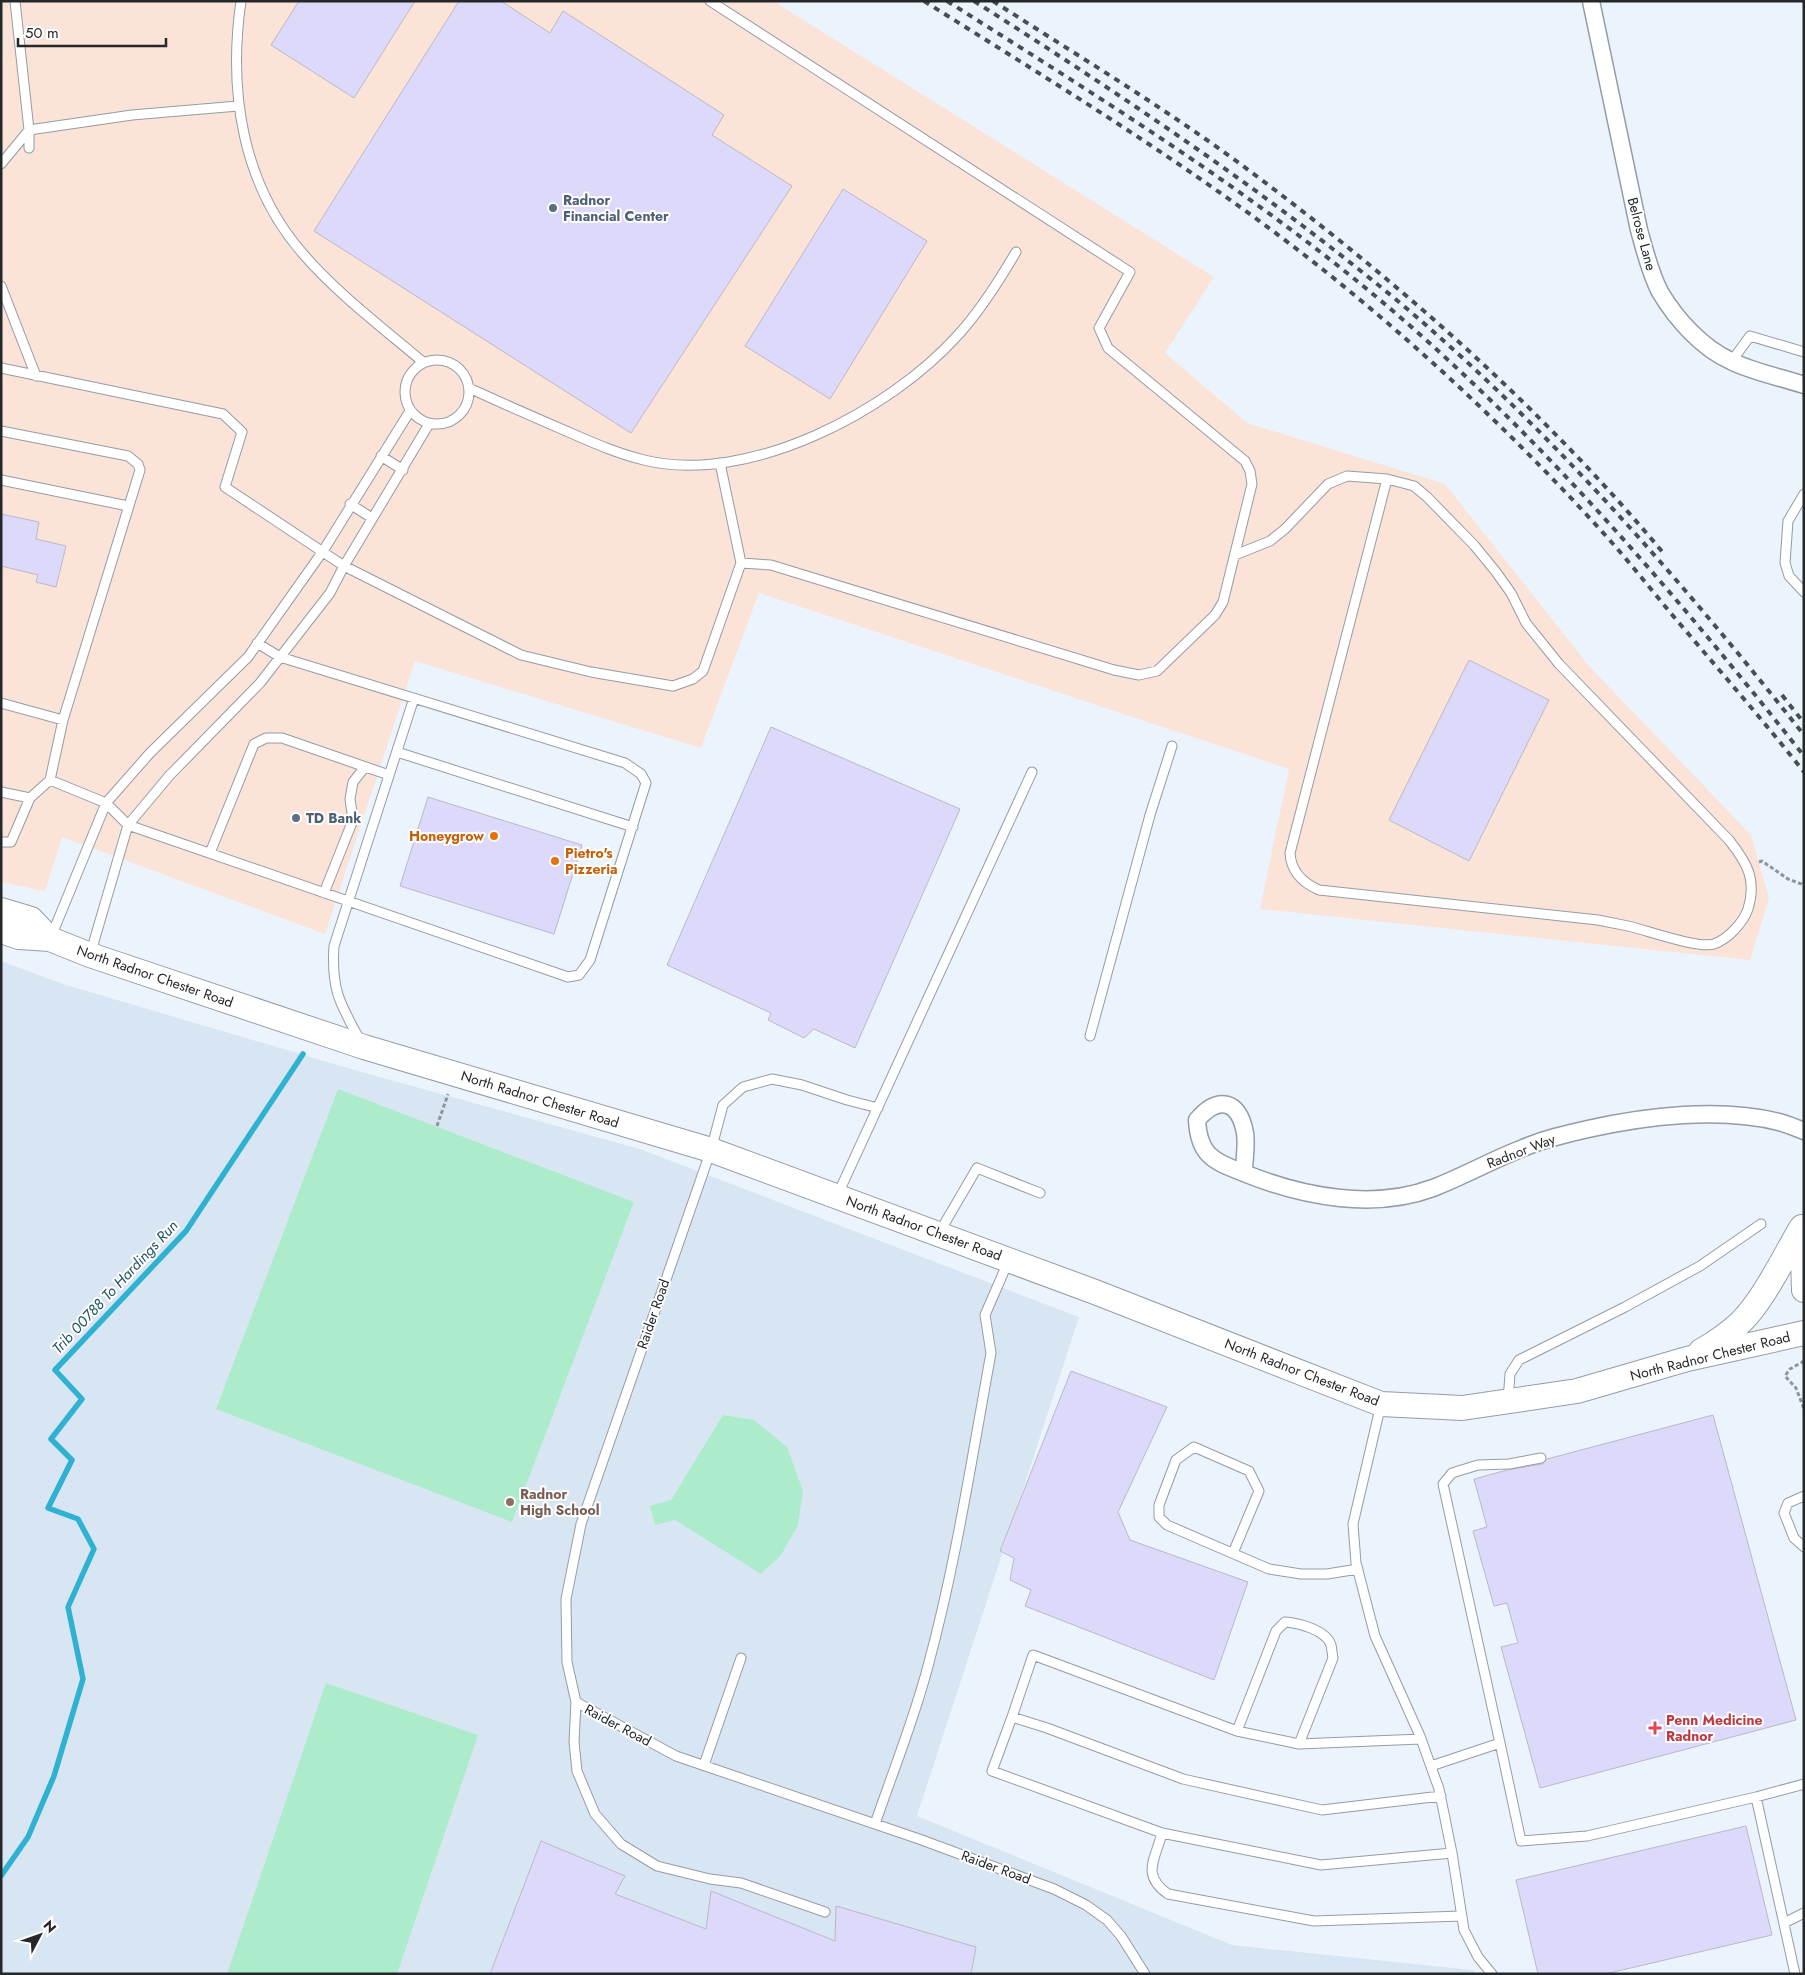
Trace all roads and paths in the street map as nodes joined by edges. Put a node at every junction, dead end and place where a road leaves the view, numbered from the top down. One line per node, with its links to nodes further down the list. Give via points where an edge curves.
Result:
1 (15, 1): 6 (lane)
2 (240, 1): 5 (lane)
3 (710, 1): 31 (lane, via 1130,272 1099,328 1108,348 1245,461 1252,484)
4 (1591, 1): 13 (street, Belrose Lane, via 1648,263 1660,292 1685,326 1711,350)
5 (238, 106): 6 (lane, via 132,115); 12 (lane, via 255,175 271,210 287,234 332,284)
6 (29, 130): 7 (lane); 8 (lane)
7 (29, 148)
8 (1, 164)
9 (1016, 252): 22 (lane, via 973,318 957,336 921,371 877,403 823,432 757,455)
10 (1, 286): 15 (lane)
11 (1804, 352): 13 (lane, via 1750,336)
12 (423, 362): 17 (lane, via 438,360 453,364 467,378); 18 (lane, via 411,372 405,387)
13 (1731, 362): 16 (street, Belrose Lane)
14 (1, 368): 15 (lane)
15 (36, 376): 30 (lane, via 223,414 242,432 225,487)
16 (1804, 385)
17 (470, 388): 19 (lane, via 469,399 458,418 449,423); 22 (lane, via 632,457 689,465)
18 (410, 411): 19 (lane); 21 (lane)
19 (429, 424): 23 (lane)
20 (1, 431): 28 (lane, via 128,456 140,470)
21 (381, 456): 23 (lane); 27 (lane)
22 (720, 463): 32 (lane)
23 (403, 470): 29 (lane)
24 (1, 480): 28 (lane)
25 (1388, 480): 31 (lane, via 1347,476 1328,484 1270,541); 53 (lane, via 1414,486 1474,545 1511,593 1526,623 1559,664 1724,835); 53 (lane, via 1290,853 1295,872 1307,885 1319,890 1598,920 1694,944 1714,944 1732,932 1746,913 1752,888)
26 (1804, 494): 34 (lane, via 1788,522 1784,563 1789,576)
27 (350, 504): 29 (lane); 30 (lane)
28 (128, 506): 39 (lane)
29 (372, 518): 33 (lane)
30 (323, 551): 33 (lane); 35 (lane)
31 (1235, 555): 32 (lane, via 1223,602 1215,615 1156,671 1139,675 771,565)
32 (741, 563): 33 (lane, via 703,671 693,679 673,686 591,672 521,655)
33 (344, 566): 36 (lane, via 330,593)
34 (1804, 592)
35 (257, 643): 36 (lane); 48 (lane, via 248,657 150,753)
36 (280, 657): 37 (lane); 49 (lane, via 260,683 170,776)
37 (414, 698): 41 (lane); 50 (lane, via 625,763 641,774 646,783)
38 (1, 703): 39 (lane)
39 (63, 720): 45 (lane)
40 (1172, 746): 61 (lane)
41 (397, 752): 44 (lane); 50 (lane)
42 (365, 767): 44 (lane); 52 (lane, via 282,738 266,738 254,744); 55 (lane, via 353,782 350,799 352,820)
43 (1032, 772): 64 (lane)
44 (389, 775): 56 (lane)
45 (50, 780): 47 (lane); 48 (lane)
46 (1, 792): 47 (lane)
47 (30, 798): 51 (lane, via 11,842)
48 (106, 803): 49 (lane); 59 (lane)
49 (128, 825): 52 (lane); 60 (lane)
50 (633, 827): 56 (lane, via 590,960 579,975 568,977)
51 (1, 842)
52 (210, 853): 55 (lane)
53 (1748, 867): 54 (path, via 1762,860 1788,879)
54 (1804, 885)
55 (324, 893): 56 (lane)
56 (349, 902): 62 (lane, via 334,946 335,988)
57 (1, 910): 59 (main road, North Radnor Chester Road, via 31,919)
58 (1, 931): 59 (main road, North Radnor Chester Road)
59 (50, 940): 60 (main road, North Radnor Chester Road)
60 (90, 955): 62 (main road, North Radnor Chester Road)
61 (1090, 1036)
62 (364, 1047): 63 (main road, North Radnor Chester Road)
63 (454, 1073): 65 (path); 67 (main road, North Radnor Chester Road)
64 (878, 1108): 67 (lane, Raider Road, via 802,1085 772,1080 743,1087 723,1105); 70 (lane)
65 (438, 1126)
66 (1804, 1132): 68 (street, Radnor Way, via 1779,1122 1723,1114 1656,1118 1542,1141 1432,1188 1391,1197 1339,1198 1312,1194 1277,1186)
67 (711, 1150): 70 (main road, North Radnor Chester Road); 88 (lane, Raider Road, via 581,1524 566,1599 567,1662)
68 (1244, 1173)
69 (1040, 1193): 73 (lane, via 977,1168)
70 (837, 1196): 73 (main road, North Radnor Chester Road)
71 (1761, 1224): 79 (lane, via 1700,1266 1519,1360 1510,1374)
72 (1803, 1224): 75 (main road); 77 (main road, via 1755,1305 1740,1323)
73 (939, 1233): 74 (main road, North Radnor Chester Road)
74 (1009, 1259): 80 (main road, North Radnor Chester Road); 99 (lane, via 986,1315 991,1353 929,1666)
75 (1804, 1290)
76 (1804, 1333): 77 (main road, North Radnor Chester Road)
77 (1687, 1359): 79 (main road, North Radnor Chester Road, via 1578,1391)
78 (1804, 1360): 81 (path, via 1785,1376 1796,1388)
79 (1508, 1401): 80 (main road, North Radnor Chester Road, via 1462,1408)
80 (1381, 1404): 86 (lane, via 1353,1524)
81 (1804, 1409)
82 (1541, 1458): 92 (lane, via 1478,1465 1452,1473 1443,1484)
83 (1804, 1496): 84 (lane, via 1788,1503 1784,1513 1794,1538)
84 (1804, 1548)
85 (1233, 1553): 85 (lane, via 1166,1525 1159,1517 1159,1505 1176,1460 1194,1447 1249,1471 1259,1491); 86 (lane, via 1269,1570 1327,1574)
86 (1358, 1569): 91 (lane, via 1375,1636)
87 (741, 1658): 94 (lane)
88 (576, 1702): 94 (lane, Raider Road, via 676,1756); 102 (lane, via 574,1742 577,1771 594,1814 621,1844 657,1866 741,1883)
89 (1012, 1717): 90 (lane, via 1033,1655); 97 (lane, via 1183,1779 1322,1810); 100 (lane, via 992,1771)
90 (1237, 1731): 93 (lane); 93 (lane, via 1276,1631 1285,1622 1296,1623 1326,1636 1333,1658)
91 (1421, 1739): 93 (lane); 95 (lane)
92 (1500, 1743): 95 (lane); 98 (lane, via 1520,1840 1587,1836)
93 (1299, 1744)
94 (704, 1765): 99 (lane, Raider Road)
95 (1431, 1766): 97 (lane)
96 (1804, 1784): 98 (lane)
97 (1441, 1796): 101 (lane)
98 (1756, 1797): 105 (lane)
99 (875, 1824): 106 (lane, Raider Road, via 1054,1889 1086,1905 1122,1936)
100 (1162, 1833): 101 (lane, via 1321,1865); 104 (lane, via 1151,1872 1156,1886 1168,1894 1314,1921)
101 (1452, 1853): 104 (lane)
102 (826, 1912)
103 (1804, 1913): 105 (lane)
104 (1462, 1916): 107 (lane, via 1464,1930 1478,1957)
105 (1784, 1924): 108 (lane)
106 (1145, 1974)
107 (1492, 1974)
108 (1794, 1974)

